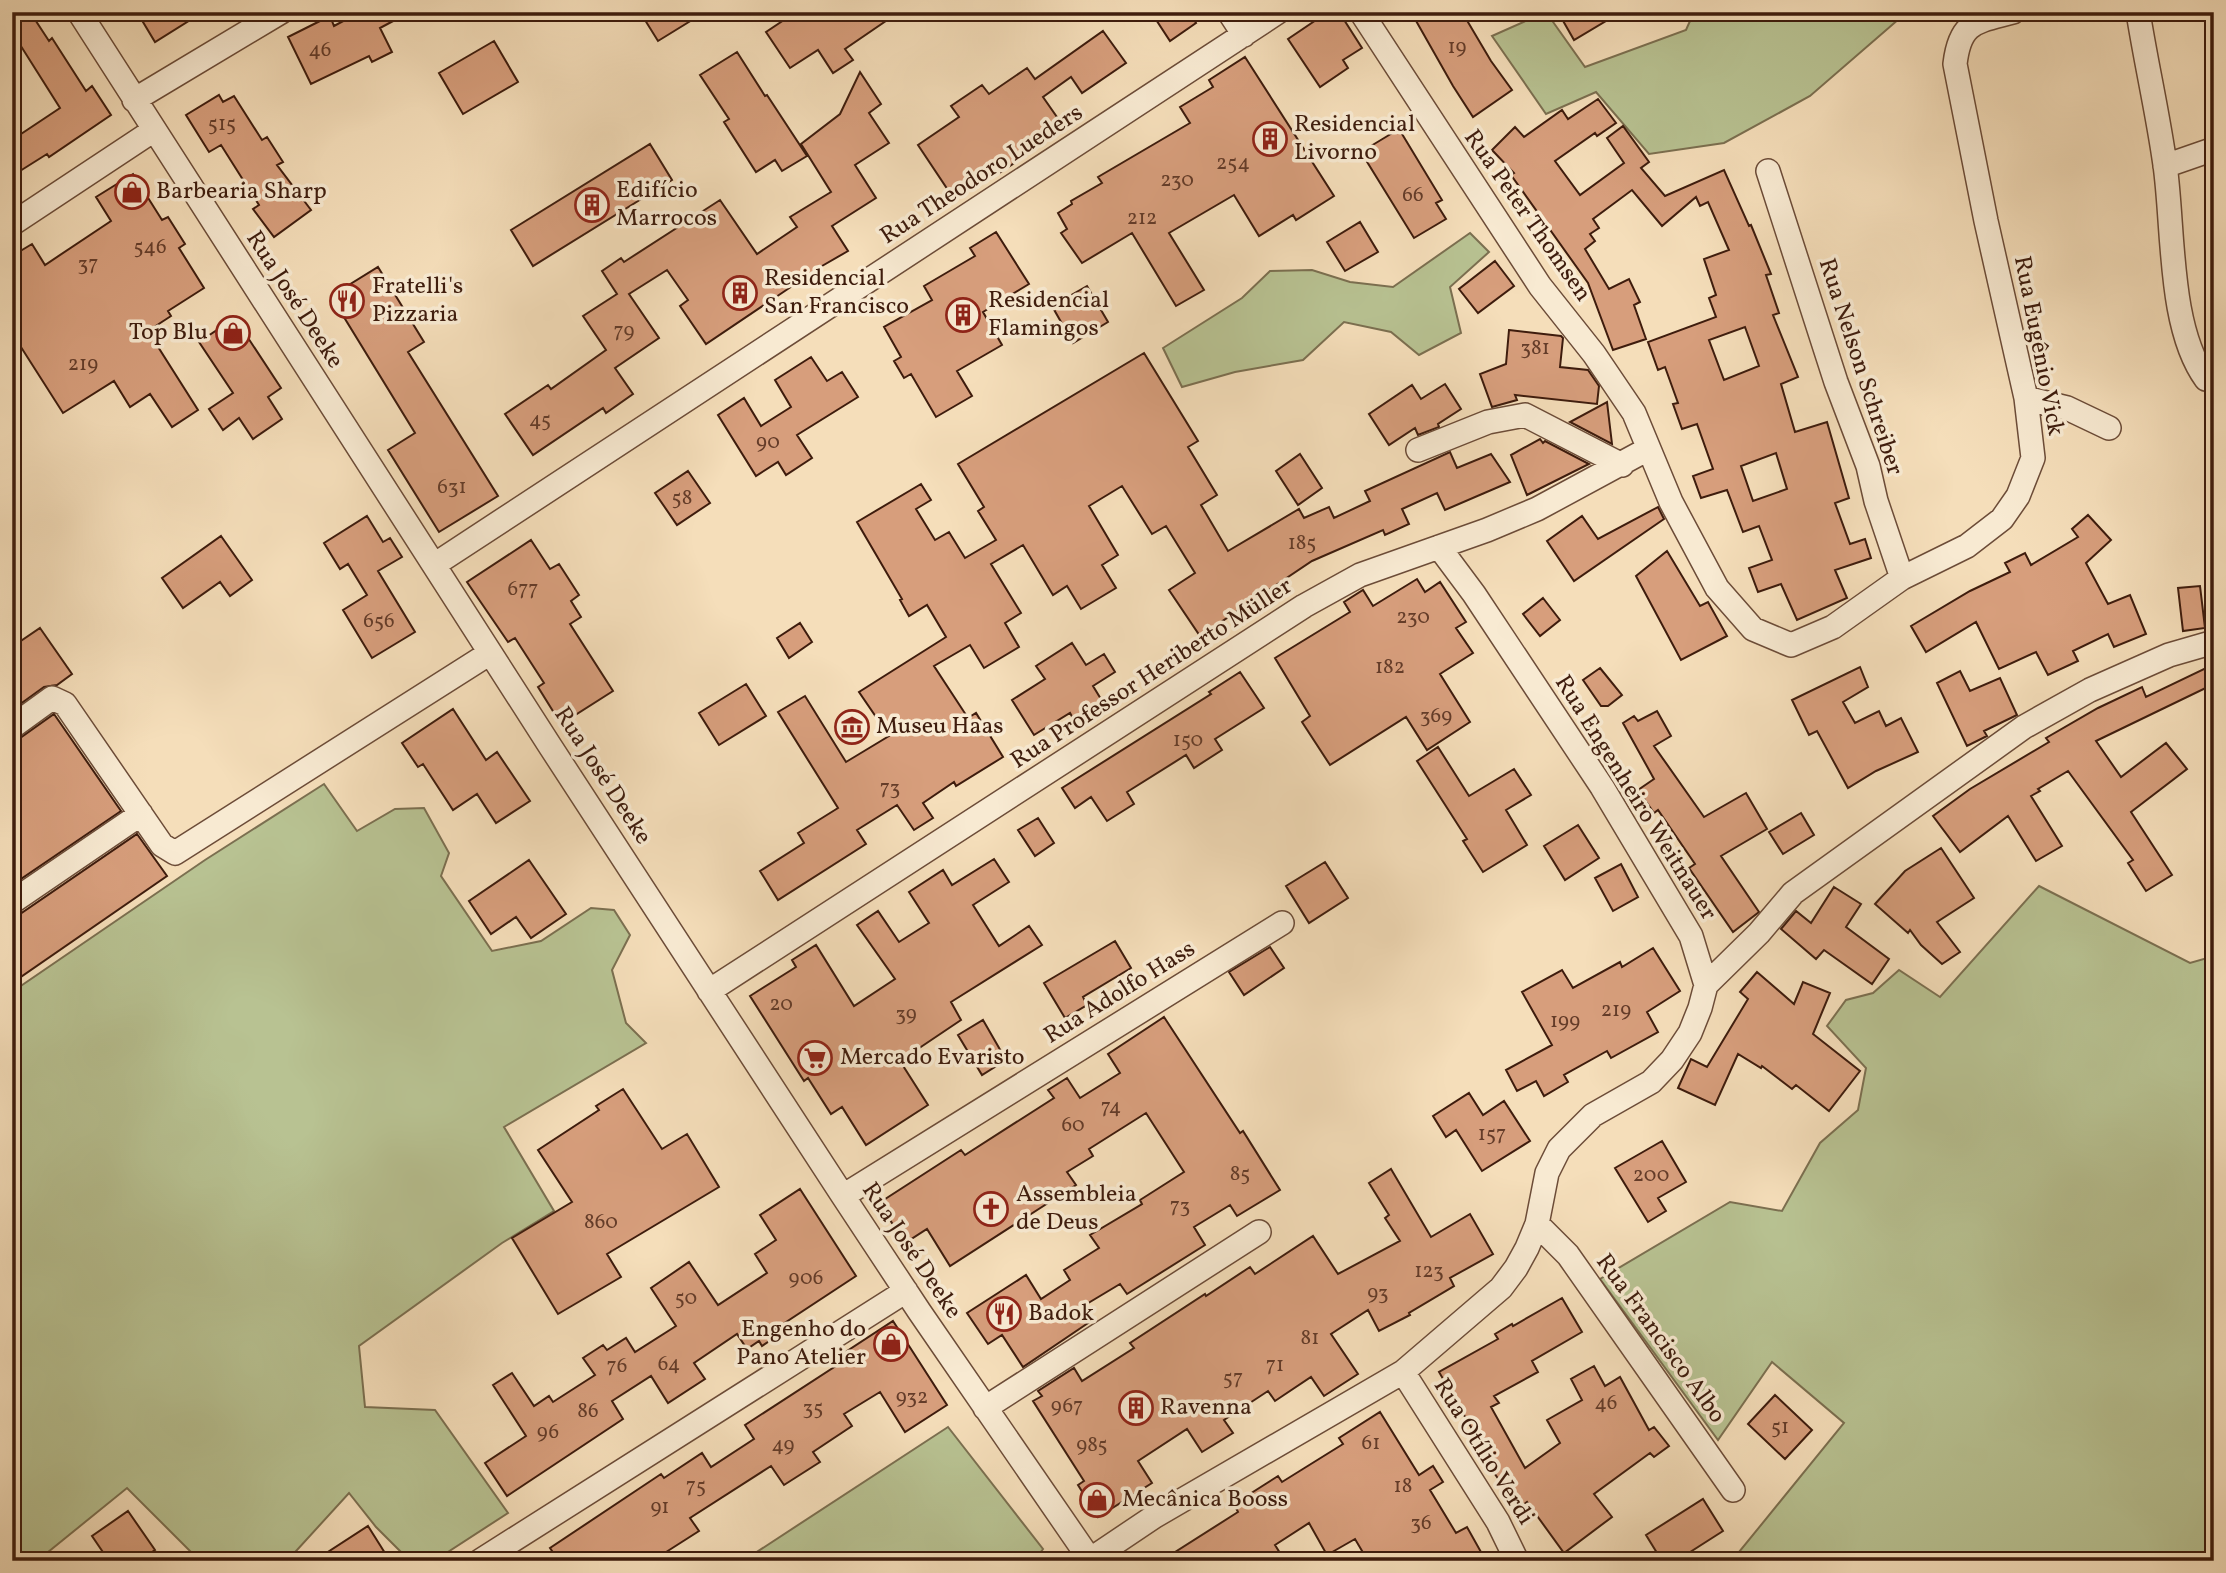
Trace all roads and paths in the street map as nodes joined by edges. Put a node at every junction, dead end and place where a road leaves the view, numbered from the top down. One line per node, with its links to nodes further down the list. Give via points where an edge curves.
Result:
1 (79, 12): 9 (street, Rua José Deeke)
2 (281, 12): 9 (street)
3 (1229, 12): 8 (street)
4 (1278, 12): 8 (street, Rua Theodoro Lueders)
5 (1361, 12): 18 (street, Rua Peter Thomsen, via 1540,286 1616,385 1634,413)
6 (2013, 12): 16 (street, Rua Eugênio Vick, via 1972,23 1957,43 1955,64)
7 (2137, 12): 12 (street)
8 (1244, 35): 22 (street, Rua Theodoro Lueders)
9 (134, 100): 10 (street, Rua José Deeke)
10 (154, 130): 14 (street); 22 (street, Rua José Deeke)
11 (2214, 149): 12 (street)
12 (2165, 166): 15 (street, via 2186,337 2196,365 2206,379)
13 (1768, 171): 23 (street, Rua Nelson Schreiber)
14 (12, 224)
15 (2214, 380)
16 (2026, 398): 17 (street, via 2067,408); 23 (street, Rua Eugênio Vick, via 2033,458 2003,519 1967,546)
17 (2109, 428)
18 (1648, 449): 20 (street, Rua Professor Heriberto Müller); 23 (street, Rua Eugênio Vick, via 1717,588 1753,629 1791,645 1833,627)
19 (1418, 450): 20 (street, via 1488,422 1525,415)
20 (1622, 465): 21 (street, Rua Professor Heriberto Müller, via 1538,509)
21 (1439, 547): 30 (street, Rua Engenheiro Weitnauer, via 1602,787 1691,936); 31 (street, Rua Professor Heriberto Müller, via 1360,575 1304,606)
22 (434, 565): 25 (street, Rua José Deeke)
23 (1902, 578)
24 (2214, 642): 30 (street, via 2169,655 2090,690 2024,727 1793,892)
25 (491, 653): 27 (street, via 174,853 162,845); 31 (street, Rua José Deeke)
26 (12, 727): 27 (street, via 52,698 65,704)
27 (141, 814): 28 (street)
28 (12, 902)
29 (1282, 923): 32 (street, Rua Adolfo Hass)
30 (1706, 985): 33 (street, via 1690,1032 1672,1060 1651,1082 1593,1115 1559,1149 1547,1173)
31 (709, 991): 32 (street, Rua José Deeke)
32 (843, 1196): 35 (street, Rua José Deeke)
33 (1537, 1224): 36 (street, via 1516,1268 1500,1288); 38 (street, Rua Francisco Albo, via 1568,1255)
34 (1259, 1232): 37 (street)
35 (906, 1291): 37 (street, Rua José Deeke); 40 (street)
36 (1403, 1372): 39 (street, via 1155,1516); 41 (street, Rua Otílio Verdi, via 1498,1521)
37 (985, 1408): 39 (street, Rua José Deeke)
38 (1734, 1490)
39 (1090, 1560)
40 (480, 1561)
41 (1517, 1561)

